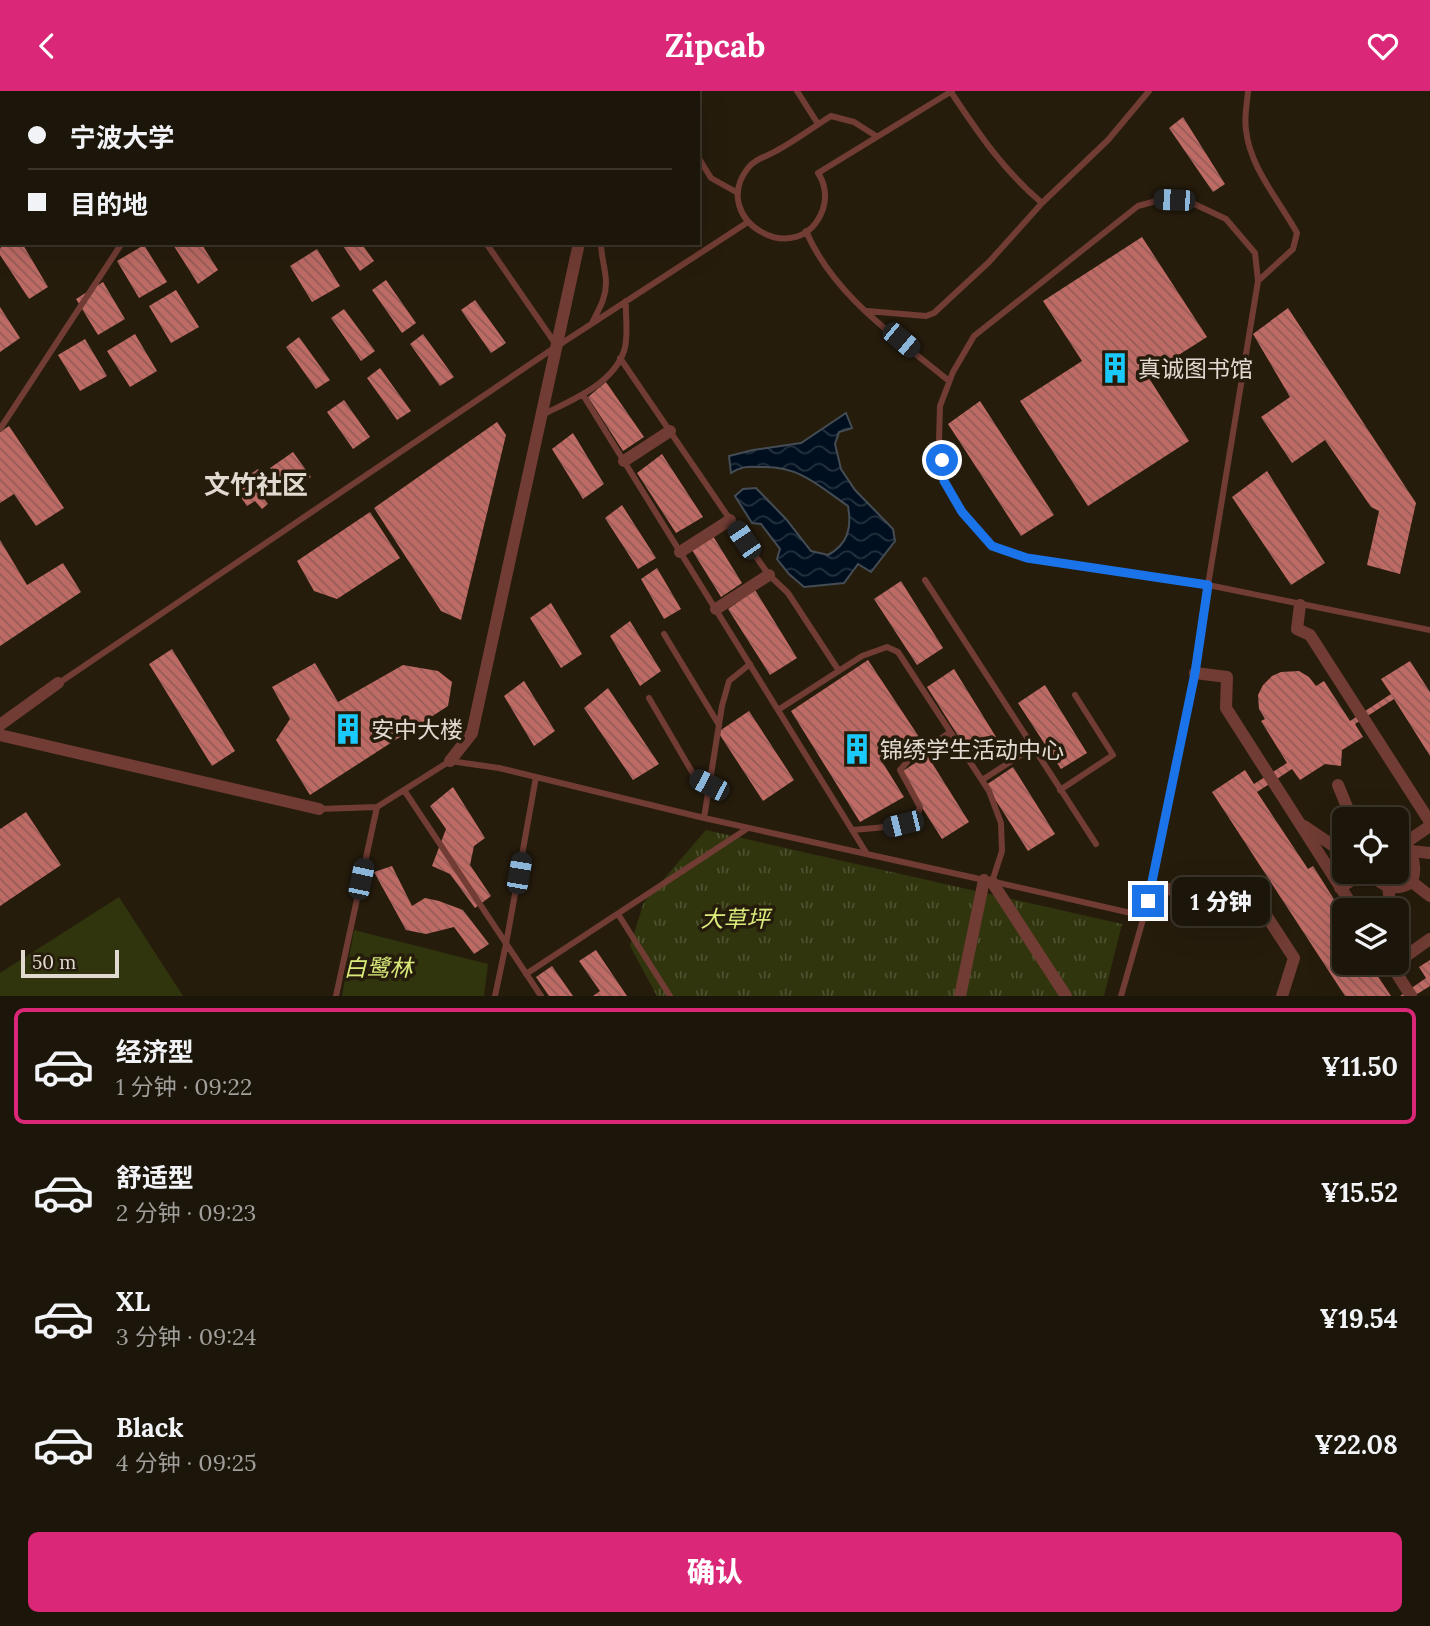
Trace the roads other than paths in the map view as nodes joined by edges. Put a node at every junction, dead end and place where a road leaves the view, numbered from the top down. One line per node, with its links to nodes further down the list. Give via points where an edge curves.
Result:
1 (797, 91): 5 (lane)
2 (951, 91): 6 (lane); 9 (lane, via 995,157)
3 (1149, 91): 9 (lane, via 1108,140)
4 (1248, 91): 16 (lane, via 1245,128 1250,149 1297,233 1293,249)
5 (818, 124): 6 (lane, via 831,116 843,117); 8 (lane, via 749,166)
6 (876, 136): 11 (lane, via 818,173 825,191 824,205)
7 (700, 160): 8 (lane, via 711,178)
8 (738, 193): 10 (lane)
9 (1042, 203): 18 (lane, via 989,262 934,313)
10 (748, 222): 11 (lane, via 769,237 783,239); 17 (lane)
11 (806, 231): 18 (lane, via 832,276)
12 (121, 245): 25 (lane)
13 (487, 245): 20 (lane)
14 (579, 245): 20 (street)
15 (601, 245): 19 (lane, via 607,282)
16 (1258, 281): 22 (lane, via 1255,253 1226,219 1188,201 1160,200 1138,206 974,336); 32 (lane)
17 (625, 301): 19 (lane); 21 (lane, via 625,350)
18 (867, 311): 22 (lane)
19 (592, 323): 20 (lane)
20 (557, 346): 24 (street); 40 (lane)
21 (620, 358): 23 (lane, via 611,373); 26 (lane)
22 (949, 381): 32 (lane, via 940,405 944,481 962,512 992,546 1027,558)
23 (583, 395): 24 (lane); 27 (lane)
24 (542, 415): 49 (street, via 472,733)
25 (0, 429)
26 (670, 431): 27 (street); 28 (lane)
27 (624, 461): 29 (lane)
28 (730, 520): 29 (street); 30 (lane)
29 (680, 552): 34 (lane)
30 (769, 575): 34 (street); 38 (lane, via 788,593)
31 (925, 580): 48 (lane)
32 (1208, 585): 33 (lane); 39 (lane)
33 (1300, 605): 35 (lane); 61 (street, via 1297,629 1310,635)
34 (716, 609): 37 (lane)
35 (1430, 630)
36 (664, 634): 45 (lane)
37 (750, 664): 43 (lane); 45 (lane, via 730,681)
38 (839, 671): 43 (lane); 46 (lane, via 887,647 898,652)
39 (1195, 673): 60 (street, via 1227,677 1226,708); 75 (lane)
40 (58, 683): 44 (street)
41 (1075, 695): 55 (lane, via 1113,755)
42 (649, 698): 52 (lane, via 695,777)
43 (778, 711): 63 (lane)
44 (0, 725)
45 (719, 725): 52 (lane)
46 (949, 733): 51 (lane); 63 (lane, via 900,770 920,807 917,816 903,824)
47 (0, 735): 58 (street)
48 (1032, 748): 51 (lane); 55 (lane)
49 (450, 761): 50 (lane); 54 (lane)
50 (536, 777): 59 (lane); 84 (lane)
51 (982, 780): 71 (lane, via 1001,823 1002,851)
52 (709, 785): 59 (lane)
53 (1338, 785): 57 (street)
54 (404, 790): 56 (lane); 84 (lane)
55 (1060, 790): 64 (lane)
56 (377, 807): 58 (lane); 88 (lane)
57 (1347, 807)
58 (319, 809)
59 (704, 818): 62 (lane)
60 (1300, 824): 65 (street); 77 (street)
61 (1430, 824): 66 (street)
62 (748, 828): 70 (lane); 81 (lane)
63 (852, 830): 70 (lane)
64 (1096, 844)
65 (1332, 845)
66 (1409, 846)
67 (1409, 847): 69 (street)
68 (1409, 849): 72 (street, via 1415,858)
69 (1430, 853)
70 (867, 854): 71 (lane)
71 (988, 881): 82 (lane); 92 (street); 93 (street)
72 (1412, 882): 76 (street); 78 (street)
73 (1347, 884): 77 (street)
74 (1382, 884): 76 (street)
75 (1152, 885): 82 (lane); 95 (street, via 1260,906 1294,958)
76 (1388, 887): 80 (street)
77 (1340, 888): 79 (street)
78 (1430, 896)
79 (1347, 898)
80 (1389, 898)
81 (618, 914): 86 (lane); 91 (lane)
82 (1144, 916): 94 (lane)
83 (1430, 939): 85 (street)
84 (506, 944): 86 (lane); 89 (lane)
85 (1409, 953)
86 (526, 974): 90 (lane)
87 (1400, 975): 96 (street)
88 (337, 996)
89 (495, 996)
90 (541, 996)
91 (670, 996)
92 (960, 996)
93 (1066, 996)
94 (1121, 996)
95 (1282, 996)
96 (1411, 996)

